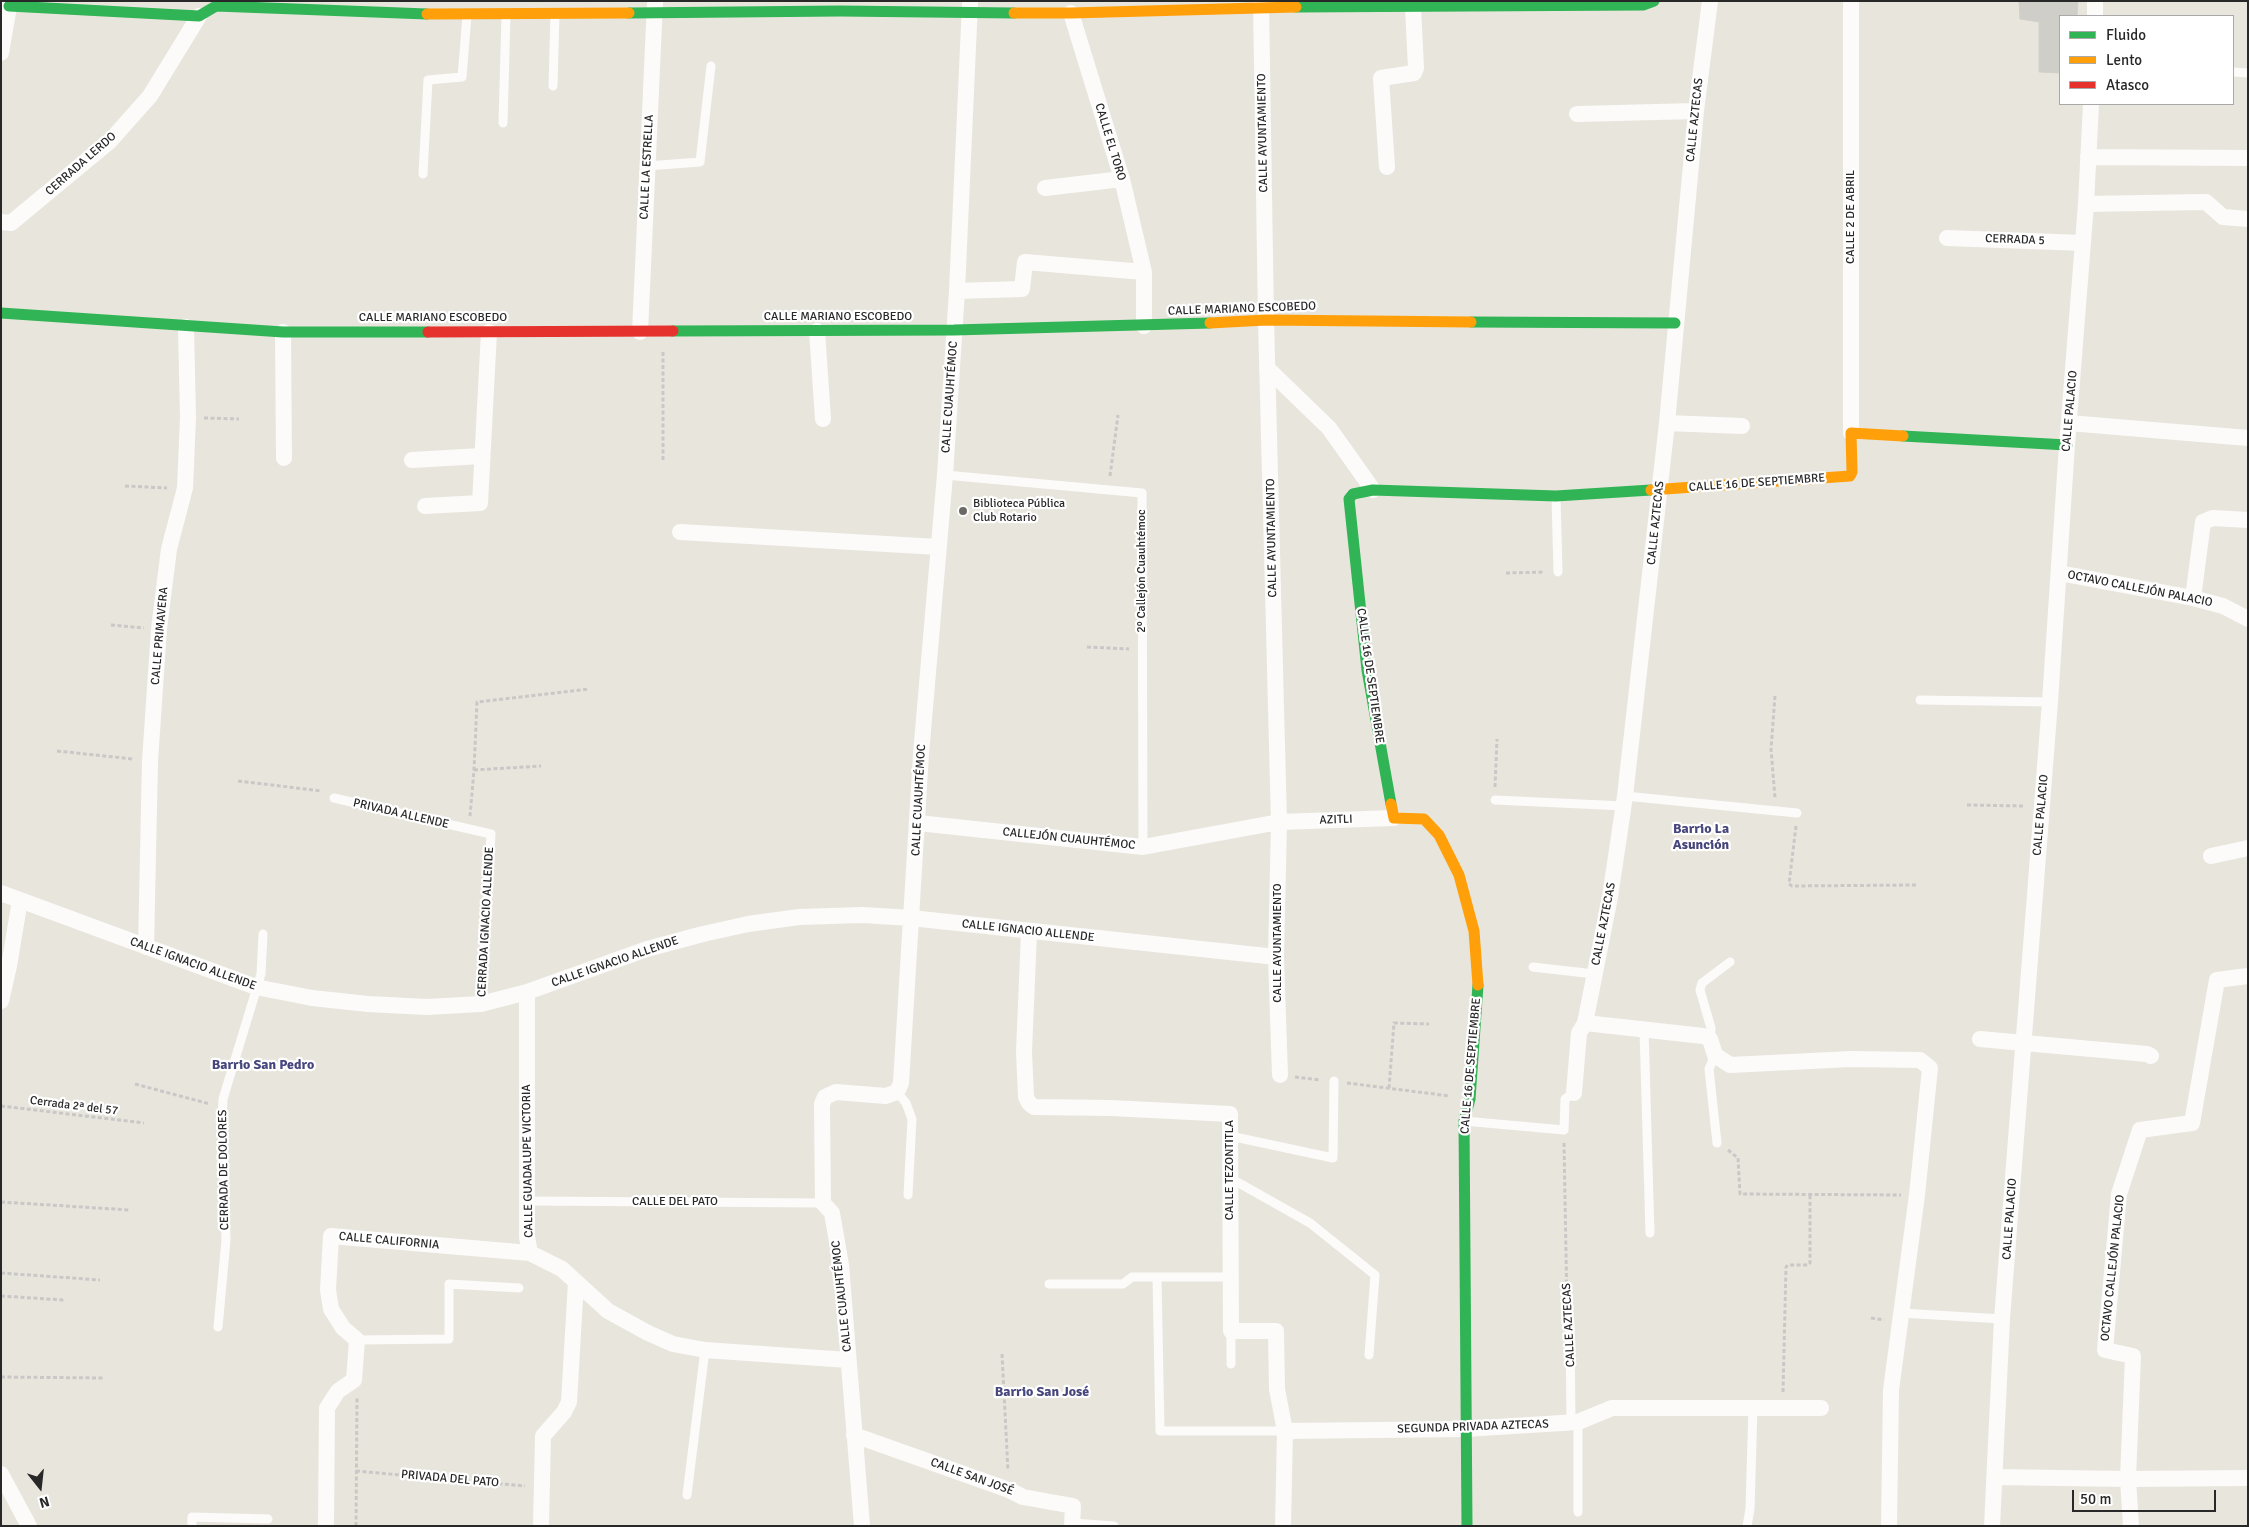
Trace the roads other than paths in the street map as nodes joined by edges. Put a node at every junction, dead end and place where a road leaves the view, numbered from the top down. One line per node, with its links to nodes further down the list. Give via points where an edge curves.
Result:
1 (1654, 1): 10 (street, via 1643,5)
2 (1710, 1): 23 (street, CALLE AZTECAS)
3 (1851, 1): 55 (street, CALLE 2 DE ABRIL)
4 (2095, 1): 14 (street)
5 (10, 4): 15 (street); 17 (street)
6 (216, 4): 15 (street); 16 (street)
7 (1261, 4): 10 (street); 11 (street); 41 (street, CALLE AYUNTAMIENTO)
8 (970, 6): 9 (street); 11 (street); 39 (street, CALLE CUAUHTÉMOC)
9 (655, 7): 12 (street); 28 (street, CALLE LA ESTRELLA)
10 (1414, 7): 29 (street, via 1414,73 1381,78)
11 (1071, 13): 31 (street, CALLE EL TORO)
12 (554, 14): 13 (street); 21 (lane)
13 (506, 15): 16 (street); 25 (lane)
14 (2095, 15)
15 (199, 16): 35 (street, CERRADA LERDO, via 150,96 110,141 11,222)
16 (467, 16): 30 (lane, via 462,77 428,80)
17 (1, 53)
18 (711, 66): 28 (lane, via 700,162)
19 (2234, 72): 20 (lane)
20 (2248, 73)
21 (553, 86)
22 (2091, 105): 26 (street, CALLE PALACIO)
23 (1696, 110): 24 (street); 42 (street, CALLE AZTECAS)
24 (1578, 114)
25 (504, 123)
26 (2088, 158): 27 (street); 33 (street, CALLE PALACIO)
27 (2248, 158)
28 (648, 166): 49 (street, CALLE LA ESTRELLA)
29 (1387, 167)
30 (423, 174)
31 (1122, 179): 32 (street); 38 (street, CALLE EL TORO)
32 (1045, 188)
33 (2086, 204): 34 (street, via 2206,202 2223,217); 37 (street, CALLE PALACIO)
34 (2248, 219)
35 (1, 222)
36 (1947, 238): 37 (street, CERRADA 5)
37 (2082, 242): 53 (street, CALLE PALACIO)
38 (1144, 272): 39 (street, via 1025,262 1022,289); 43 (street, CALLE EL TORO)
39 (957, 291): 45 (street, CALLE CUAUHTÉMOC)
40 (1, 313): 44 (street, CALLE MARIANO ESCOBEDO)
41 (1266, 320): 42 (street, CALLE MARIANO ESCOBEDO); 43 (street, CALLE MARIANO ESCOBEDO); 50 (street, CALLE AYUNTAMIENTO)
42 (1675, 323): 52 (street, CALLE AZTECAS)
43 (1144, 326): 45 (street, CALLE MARIANO ESCOBEDO)
44 (186, 328): 47 (street, CALLE MARIANO ESCOBEDO); 91 (street, CALLE PRIMAVERA, via 188,417 185,488 169,549 159,629 150,761)
45 (954, 330): 46 (street, CALLE MARIANO ESCOBEDO); 61 (street, CALLE CUAUHTÉMOC)
46 (817, 331): 49 (street, CALLE MARIANO ESCOBEDO); 51 (street)
47 (283, 332): 48 (street, CALLE MARIANO ESCOBEDO); 59 (street)
48 (489, 332): 49 (street, CALLE MARIANO ESCOBEDO); 58 (street)
49 (640, 332)
50 (1268, 368): 63 (street, via 1329,428); 80 (street, CALLE AYUNTAMIENTO)
51 (823, 419)
52 (1667, 423): 54 (street); 62 (street, CALLE AZTECAS)
53 (2069, 423): 56 (street); 57 (street, CALLE PALACIO)
54 (1742, 426)
55 (1851, 432): 57 (street); 62 (street, CALLE 16 DE SEPTIEMBRE, via 1850,476)
56 (2248, 438)
57 (2067, 445): 70 (street, CALLE PALACIO)
58 (481, 456): 60 (street); 65 (street, via 480,503)
59 (284, 458)
60 (412, 460)
61 (945, 475): 68 (street, CALLE CUAUHTÉMOC); 83 (lane, 2º Callejón Cuauhtémoc, via 1142,493)
62 (1660, 489): 64 (street, CALLE 16 DE SEPTIEMBRE); 77 (street, CALLE AZTECAS)
63 (1373, 490): 64 (street, CALLE 16 DE SEPTIEMBRE); 79 (street, CALLE 16 DE SEPTIEMBRE, via 1353,494 1348,509 1367,670)
64 (1556, 496): 69 (lane)
65 (425, 506)
66 (2248, 520): 71 (street, via 2212,518 2203,522)
67 (680, 532): 68 (street)
68 (938, 547): 81 (street, CALLE CUAUHTÉMOC)
69 (1558, 572)
70 (2060, 574): 71 (street, OCTAVO CALLEJÓN PALACIO); 74 (street, CALLE PALACIO)
71 (2193, 598): 72 (street, OCTAVO CALLEJÓN PALACIO, via 2222,606)
72 (2248, 619)
73 (1920, 700): 74 (lane)
74 (2050, 702): 105 (street, CALLE PALACIO)
75 (334, 798): 82 (lane, PRIVADA ALLENDE)
76 (1495, 800): 77 (lane)
77 (1625, 801): 78 (lane); 95 (street, CALLE AZTECAS)
78 (1797, 813)
79 (1394, 818): 80 (street, AZITLI); 112 (street, CALLE 16 DE SEPTIEMBRE, via 1424,819 1439,835 1460,875 1468,903 1474,931 1478,986 1470,1099)
80 (1279, 822): 83 (street, CALLEJÓN CUAUHTÉMOC); 92 (street, CALLE AYUNTAMIENTO)
81 (918, 823): 83 (street, CALLEJÓN CUAUHTÉMOC); 88 (street, CALLE CUAUHTÉMOC)
82 (468, 829): 100 (lane, CERRADA IGNACIO ALLENDE, via 491,834)
83 (1143, 847)
84 (2248, 848): 85 (street)
85 (2211, 856)
86 (1, 893): 87 (street, CALLE IGNACIO ALLENDE)
87 (20, 900): 91 (street, CALLE IGNACIO ALLENDE); 99 (street)
88 (911, 918): 89 (street, CALLE IGNACIO ALLENDE); 98 (street, CALLE IGNACIO ALLENDE, via 799,917 748,924 648,949); 110 (street, CALLE CUAUHTÉMOC, via 901,1082)
89 (1029, 932): 92 (street, CALLE IGNACIO ALLENDE); 113 (street, CALLE TEZONTITLA, via 1024,1052 1028,1103 1034,1107 1230,1114)
90 (263, 934): 97 (lane, CERRADA DE DOLORES, via 261,974)
91 (146, 947): 97 (street, CALLE IGNACIO ALLENDE)
92 (1276, 957): 108 (street, CALLE AYUNTAMIENTO)
93 (1730, 962): 103 (lane, via 1702,983 1700,990 1711,1028)
94 (1533, 967): 95 (lane)
95 (1594, 974): 101 (street, CALLE AZTECAS)
96 (2248, 976): 145 (street, OCTAVO CALLEJÓN PALACIO, via 2217,980 2192,1123 2140,1130 2119,1194 2105,1350 2133,1356)
97 (256, 988): 100 (street, CALLE IGNACIO ALLENDE, via 368,1004 427,1007); 129 (lane, CERRADA DE DOLORES, via 223,1099 226,1240)
98 (527, 992): 100 (street, CALLE IGNACIO ALLENDE); 117 (street, CALLE GUADALUPE VICTORIA)
99 (1, 1000)
100 (481, 1004)
101 (1585, 1023): 102 (street); 111 (street, CALLE AZTECAS, via 1579,1033)
102 (1644, 1030): 103 (street); 119 (lane)
103 (1710, 1039): 106 (street)
104 (1980, 1039): 105 (street)
105 (2023, 1044): 107 (street); 127 (street, CALLE PALACIO)
106 (1715, 1055): 114 (lane, via 1709,1069); 126 (street, via 1730,1065 1851,1058 1920,1060 1930,1068 1917,1195)
107 (2151, 1056)
108 (1280, 1075)
109 (1334, 1082): 113 (lane, via 1333,1158)
110 (897, 1092): 116 (lane, via 906,1103 912,1119); 118 (street, CALLE CUAUHTÉMOC, via 886,1096 836,1092 825,1097 822,1104)
111 (1574, 1093): 112 (lane, CALLE AZTECAS, via 1565,1099 1564,1130)
112 (1464, 1121): 139 (street, CALLE 16 DE SEPTIEMBRE)
113 (1230, 1136): 115 (street, CALLE TEZONTITLA)
114 (1718, 1143)
115 (1230, 1178): 122 (street, CALLE TEZONTITLA); 133 (lane, via 1310,1223 1375,1275)
116 (908, 1196)
117 (527, 1201): 118 (lane, CALLE DEL PATO); 120 (street, CALLE GUADALUPE VICTORIA)
118 (823, 1203): 134 (street, CALLE CUAUHTÉMOC, via 832,1213 841,1266)
119 (1650, 1233)
120 (530, 1253): 123 (street, CALLE GUADALUPE VICTORIA, via 562,1269); 131 (street, CALLE CALIFORNIA, via 331,1236 328,1290 331,1309 343,1328)
121 (1157, 1277): 122 (lane); 124 (lane, via 1132,1277 1123,1284); 140 (lane, SEGUNDA PRIVADA AZTECAS, via 1160,1431)
122 (1231, 1277): 130 (street, CALLE TEZONTITLA)
123 (576, 1282): 132 (street, CALLE GUADALUPE VICTORIA, via 608,1311 648,1334 673,1344); 153 (street, via 569,1402 543,1436)
124 (1049, 1284)
125 (519, 1288): 131 (lane, via 449,1284 449,1339)
126 (1900, 1313): 127 (lane); 159 (street, via 1891,1390)
127 (2002, 1319): 143 (street, CALLE PALACIO)
128 (1567, 1320): 138 (lane, CALLE AZTECAS)
129 (218, 1327)
130 (1231, 1331): 135 (lane); 140 (street, via 1276,1331 1277,1389)
131 (356, 1340): 152 (street, via 354,1380 338,1391 327,1408)
132 (705, 1350): 134 (street, CALLE GUADALUPE VICTORIA); 146 (lane)
133 (1369, 1355)
134 (848, 1360): 141 (street, CALLE CUAUHTÉMOC)
135 (1231, 1364)
136 (1753, 1407): 137 (street, SEGUNDA PRIVADA AZTECAS); 138 (street, SEGUNDA PRIVADA AZTECAS, via 1612,1408); 158 (lane)
137 (1821, 1408)
138 (1575, 1422): 139 (street, SEGUNDA PRIVADA AZTECAS); 147 (lane, CALLE AZTECAS)
139 (1465, 1429): 140 (street, SEGUNDA PRIVADA AZTECAS); 157 (street, CALLE 16 DE SEPTIEMBRE)
140 (1286, 1432): 156 (street)
141 (854, 1435): 149 (street, CALLE SAN JOSÉ, via 1024,1497 1073,1506); 154 (street, CALLE CUAUHTÉMOC)
142 (1, 1474): 150 (street)
143 (1995, 1476): 145 (street); 160 (street, CALLE PALACIO)
144 (2248, 1478): 145 (street)
145 (2128, 1479): 161 (street, OCTAVO CALLEJÓN PALACIO)
146 (687, 1495)
147 (1578, 1512)
148 (268, 1519): 151 (lane, via 192,1517)
149 (1072, 1524): 155 (lane)
150 (29, 1526)
151 (192, 1526)
152 (326, 1526)
153 (541, 1526)
154 (862, 1526)
155 (1114, 1526)
156 (1282, 1526)
157 (1467, 1526)
158 (1747, 1526)
159 (1889, 1526)
160 (1992, 1526)
161 (2130, 1526)

